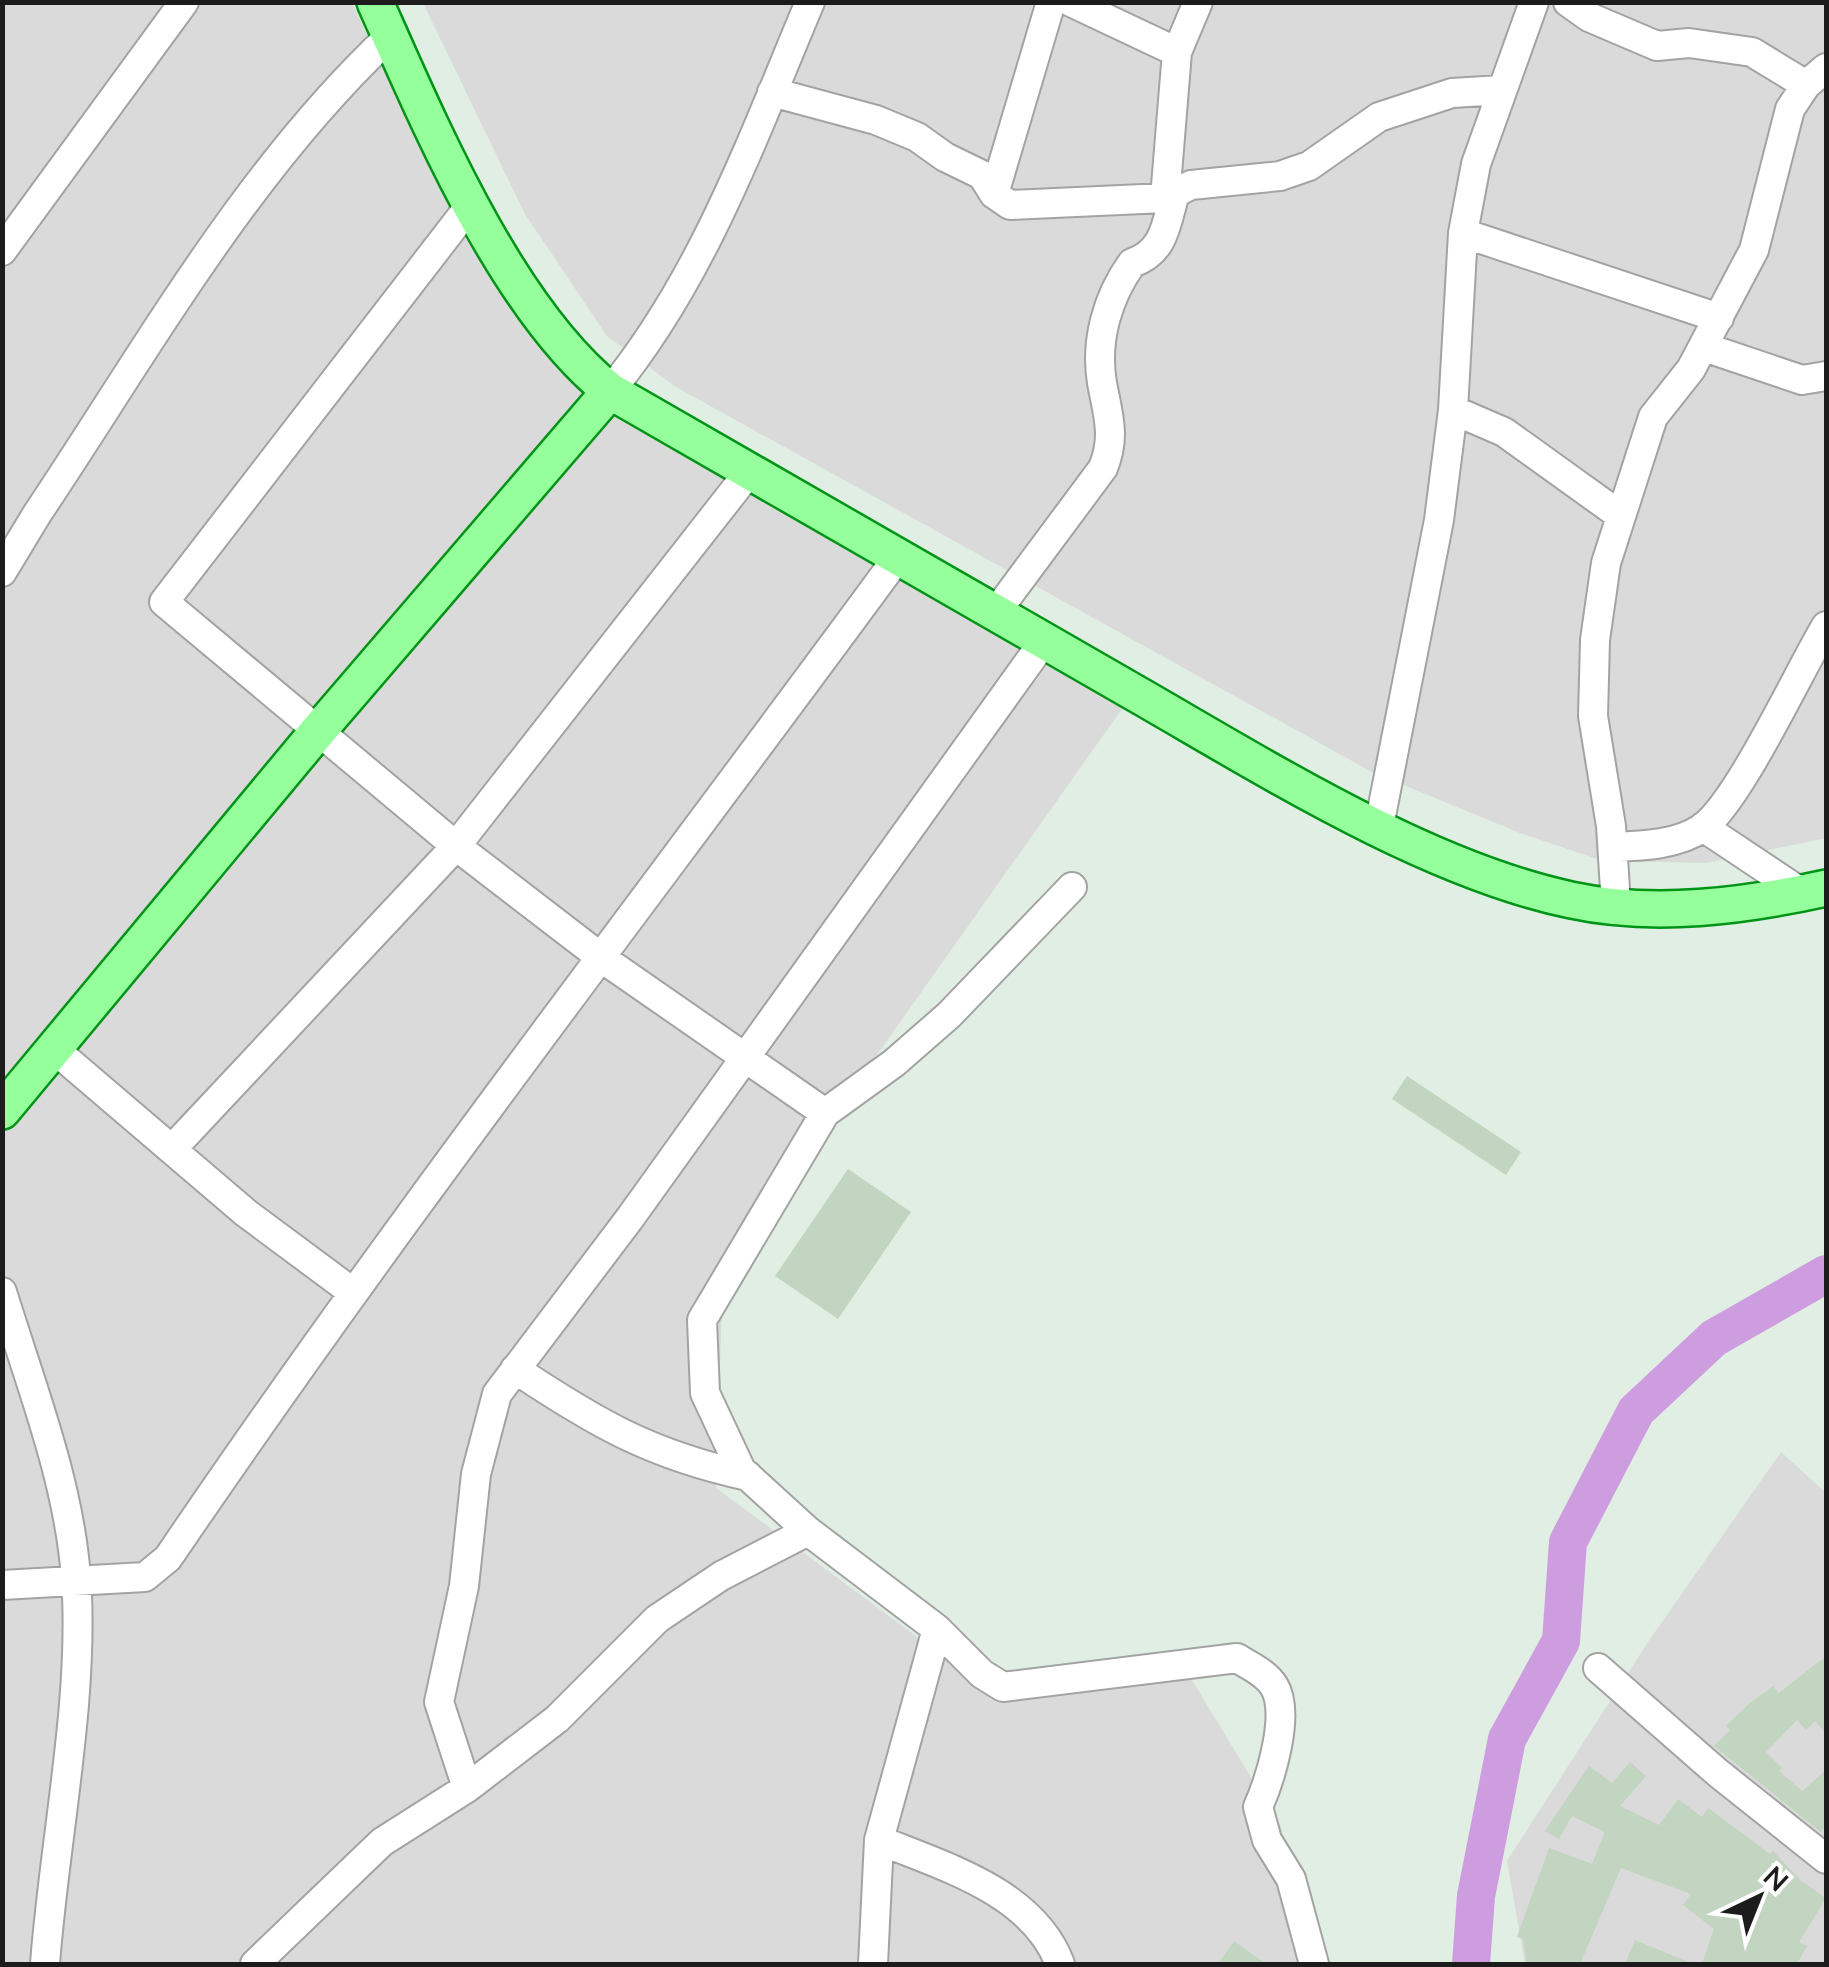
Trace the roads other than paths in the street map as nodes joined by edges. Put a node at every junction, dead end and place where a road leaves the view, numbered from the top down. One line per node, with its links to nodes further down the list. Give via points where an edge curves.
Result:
1 (184, 2): 18 (street)
2 (375, 2): 9 (main road)
3 (810, 2): 13 (street)
4 (1051, 2): 14 (street)
5 (1071, 2): 10 (street)
6 (1198, 2): 10 (street)
7 (1534, 2): 12 (street)
8 (1568, 2): 11 (street, via 1658,46 1708,44 1752,52)
9 (390, 36): 16 (main road); 27 (street, via 274,166)
10 (1177, 52): 15 (street)
11 (1816, 76): 19 (street, via 1790,109 1754,250)
12 (1502, 90): 15 (street, via 1452,94 1379,117 1309,166 1280,176 1191,185); 17 (street, via 1476,164)
13 (772, 92): 14 (street, via 916,137 982,175); 22 (street, via 674,302)
14 (994, 194): 15 (street, via 1010,204)
15 (1170, 196): 28 (street, via 1160,244 1151,257 1132,263 1107,308 1099,360 1112,446 1103,468)
16 (472, 203): 22 (main road, via 515,279 588,374); 31 (street, via 164,602)
17 (1464, 233): 19 (street); 23 (street)
18 (2, 251)
19 (1719, 318): 20 (street)
20 (1704, 348): 21 (street, via 1802,380); 25 (street, via 1653,417)
21 (1826, 376)
22 (610, 392): 24 (main road); 31 (main road)
23 (1453, 410): 25 (street, via 1504,432); 32 (street, via 1423,618)
24 (749, 472): 26 (main road); 34 (street)
25 (1621, 516): 35 (street, via 1594,640 1594,716)
26 (898, 557): 28 (main road); 39 (street)
27 (2, 572)
28 (996, 612): 30 (main road)
29 (1826, 626): 33 (street, via 1742,775)
30 (1044, 641): 32 (main road); 41 (street)
31 (318, 731): 34 (street); 40 (main road)
32 (1379, 826): 38 (main road, via 1504,882)
33 (1703, 828): 35 (street, via 1643,846); 37 (street)
34 (456, 846): 39 (street); 44 (street)
35 (1612, 847): 38 (street)
36 (1072, 886): 43 (street, via 948,1015)
37 (1814, 891): 38 (main road, via 1722,906)
38 (1616, 905)
39 (603, 959): 41 (street); 45 (street)
40 (54, 1049): 42 (main road); 44 (street)
41 (744, 1058): 43 (street); 47 (street)
42 (2, 1112)
43 (825, 1113): 48 (street, via 702,1320 705,1393 725,1445)
44 (172, 1148): 45 (street)
45 (350, 1291): 50 (street, via 168,1558 145,1578)
46 (2, 1292): 50 (street, via 66,1504)
47 (515, 1368): 48 (street, via 563,1403 654,1452); 54 (street, via 487,1420 464,1586 439,1702)
48 (748, 1476): 49 (street)
49 (808, 1531): 52 (street); 54 (street, via 657,1619 557,1720)
50 (76, 1580): 51 (street); 57 (street, via 76,1652)
51 (2, 1586)
52 (936, 1629): 55 (street); 61 (street, via 1003,1686 1237,1658 1264,1675 1276,1689 1279,1717 1273,1774 1258,1808 1267,1840 1291,1879)
53 (1598, 1668): 56 (street)
54 (467, 1788): 58 (street, via 382,1842)
55 (880, 1840): 59 (street); 60 (street, via 1001,1894 1054,1947)
56 (1826, 1859)
57 (45, 1964)
58 (255, 1964)
59 (874, 1964)
60 (1060, 1964)
61 (1314, 1964)

